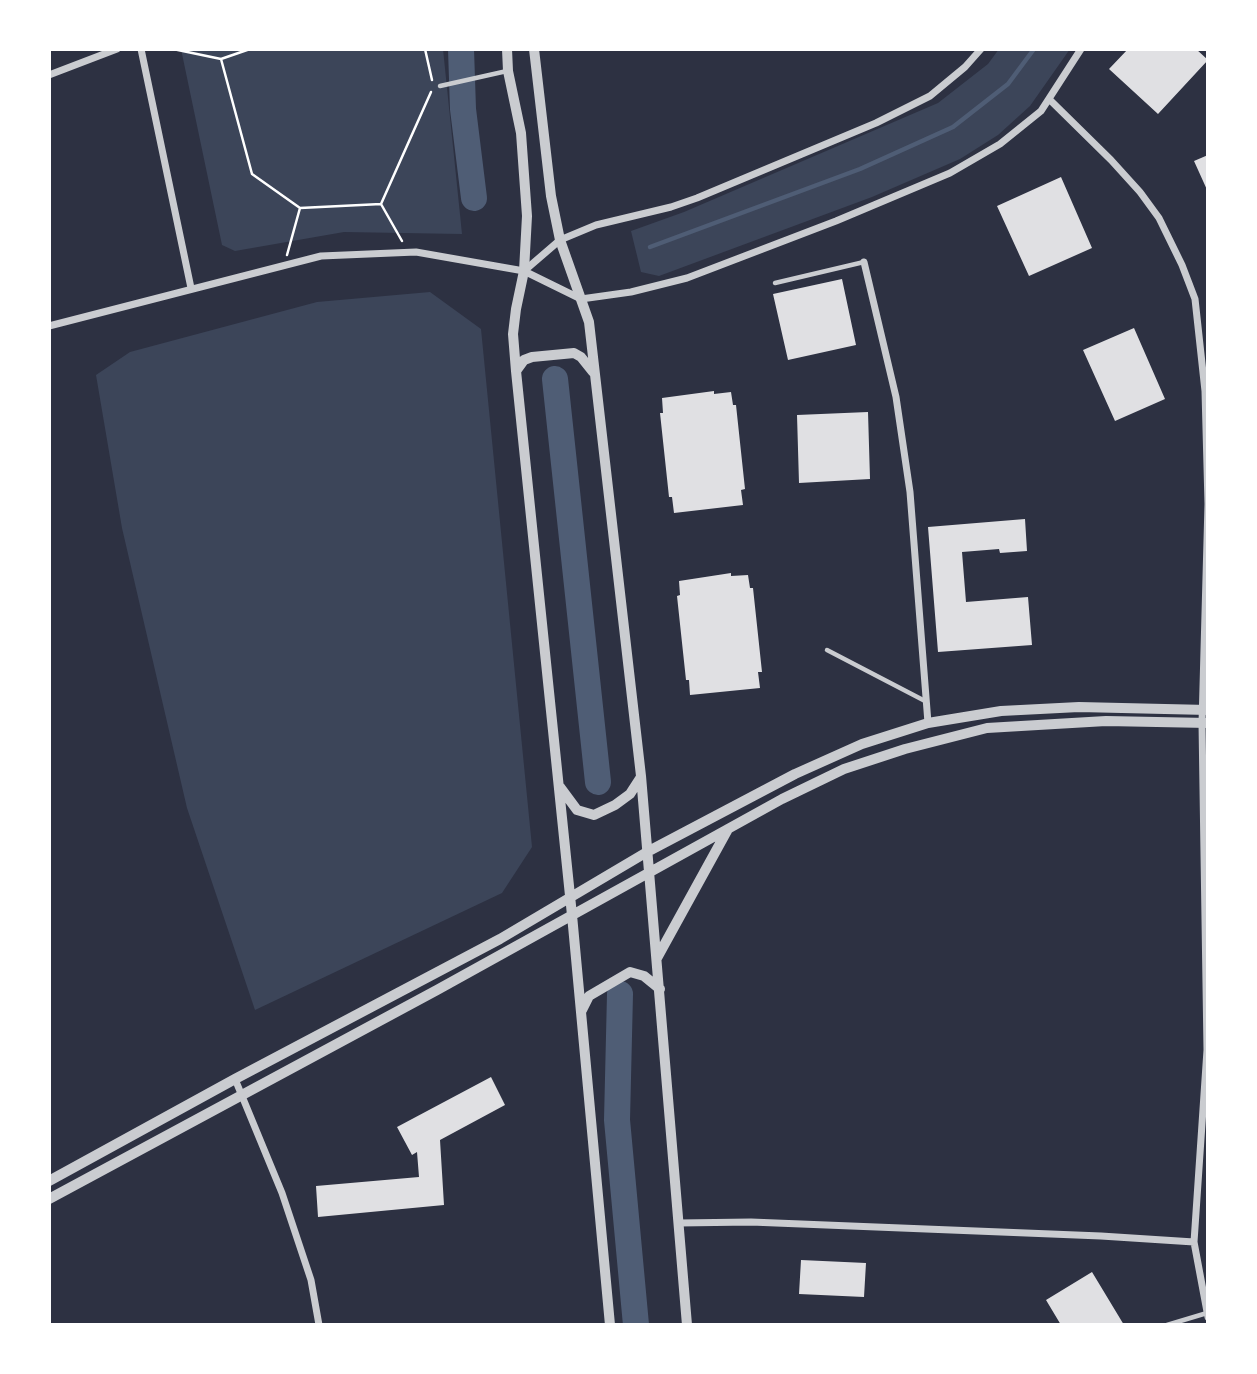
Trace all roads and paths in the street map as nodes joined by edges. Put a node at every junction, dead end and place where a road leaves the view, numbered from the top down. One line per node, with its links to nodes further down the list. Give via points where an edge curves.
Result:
1 (117, 49): 12 (street)
2 (141, 49): 23 (street)
3 (173, 49): 10 (path)
4 (250, 49): 10 (path)
5 (425, 49): 15 (path, via 433,87)
6 (507, 49): 11 (street)
7 (534, 49): 17 (street, via 551,196)
8 (981, 49): 17 (street, via 930,96 876,123 697,198 596,225)
9 (1081, 49): 14 (street)
10 (221, 59): 16 (path, via 252,174)
11 (508, 71): 13 (lane); 21 (street, via 521,132 527,216)
12 (49, 75)
13 (440, 86)
14 (1049, 99): 24 (street, via 1000,144 950,173 687,278); 30 (street, via 1111,160 1159,218 1195,299 1205,391 1208,504)
15 (382, 204): 16 (path); 18 (path)
16 (300, 208): 20 (path)
17 (561, 240): 21 (street); 24 (street)
18 (409, 253): 20 (street, via 321,256); 21 (street)
19 (864, 262): 22 (lane); 29 (street, via 896,397 910,492)
20 (284, 265): 23 (street)
21 (524, 271): 24 (street); 26 (street, via 513,334)
22 (775, 283)
23 (191, 288): 25 (street)
24 (581, 299): 27 (street, via 589,322)
25 (49, 324)
26 (516, 371): 27 (street, via 532,357 574,353); 34 (street)
27 (595, 374): 33 (street)
28 (827, 650): 29 (lane)
29 (925, 701): 31 (street)
30 (1205, 710): 31 (street, via 1053,708); 32 (street)
31 (928, 723): 36 (street, via 862,744 795,774)
32 (1205, 723): 35 (street, via 1106,720 987,728 844,769); 48 (street, via 1208,1050)
33 (641, 776): 34 (street, via 630,794 594,815 577,810); 36 (street)
34 (559, 787): 38 (street)
35 (729, 828): 37 (street); 40 (street)
36 (647, 852): 37 (street); 38 (street)
37 (649, 872): 39 (street); 40 (street)
38 (570, 896): 39 (street); 43 (street, via 500,939)
39 (572, 915): 42 (street); 44 (street)
40 (657, 958): 41 (street)
41 (660, 989): 42 (street, via 645,976 630,972 589,996); 47 (street)
42 (582, 1011): 51 (street)
43 (235, 1079): 44 (street); 45 (street)
44 (242, 1095): 46 (street); 50 (street, via 282,1193 311,1280)
45 (49, 1181)
46 (49, 1199)
47 (679, 1223): 48 (street, via 751,1222); 52 (street)
48 (1195, 1242): 49 (street)
49 (1208, 1315): 53 (lane)
50 (319, 1325)
51 (610, 1325)
52 (687, 1325)
53 (1167, 1325)

